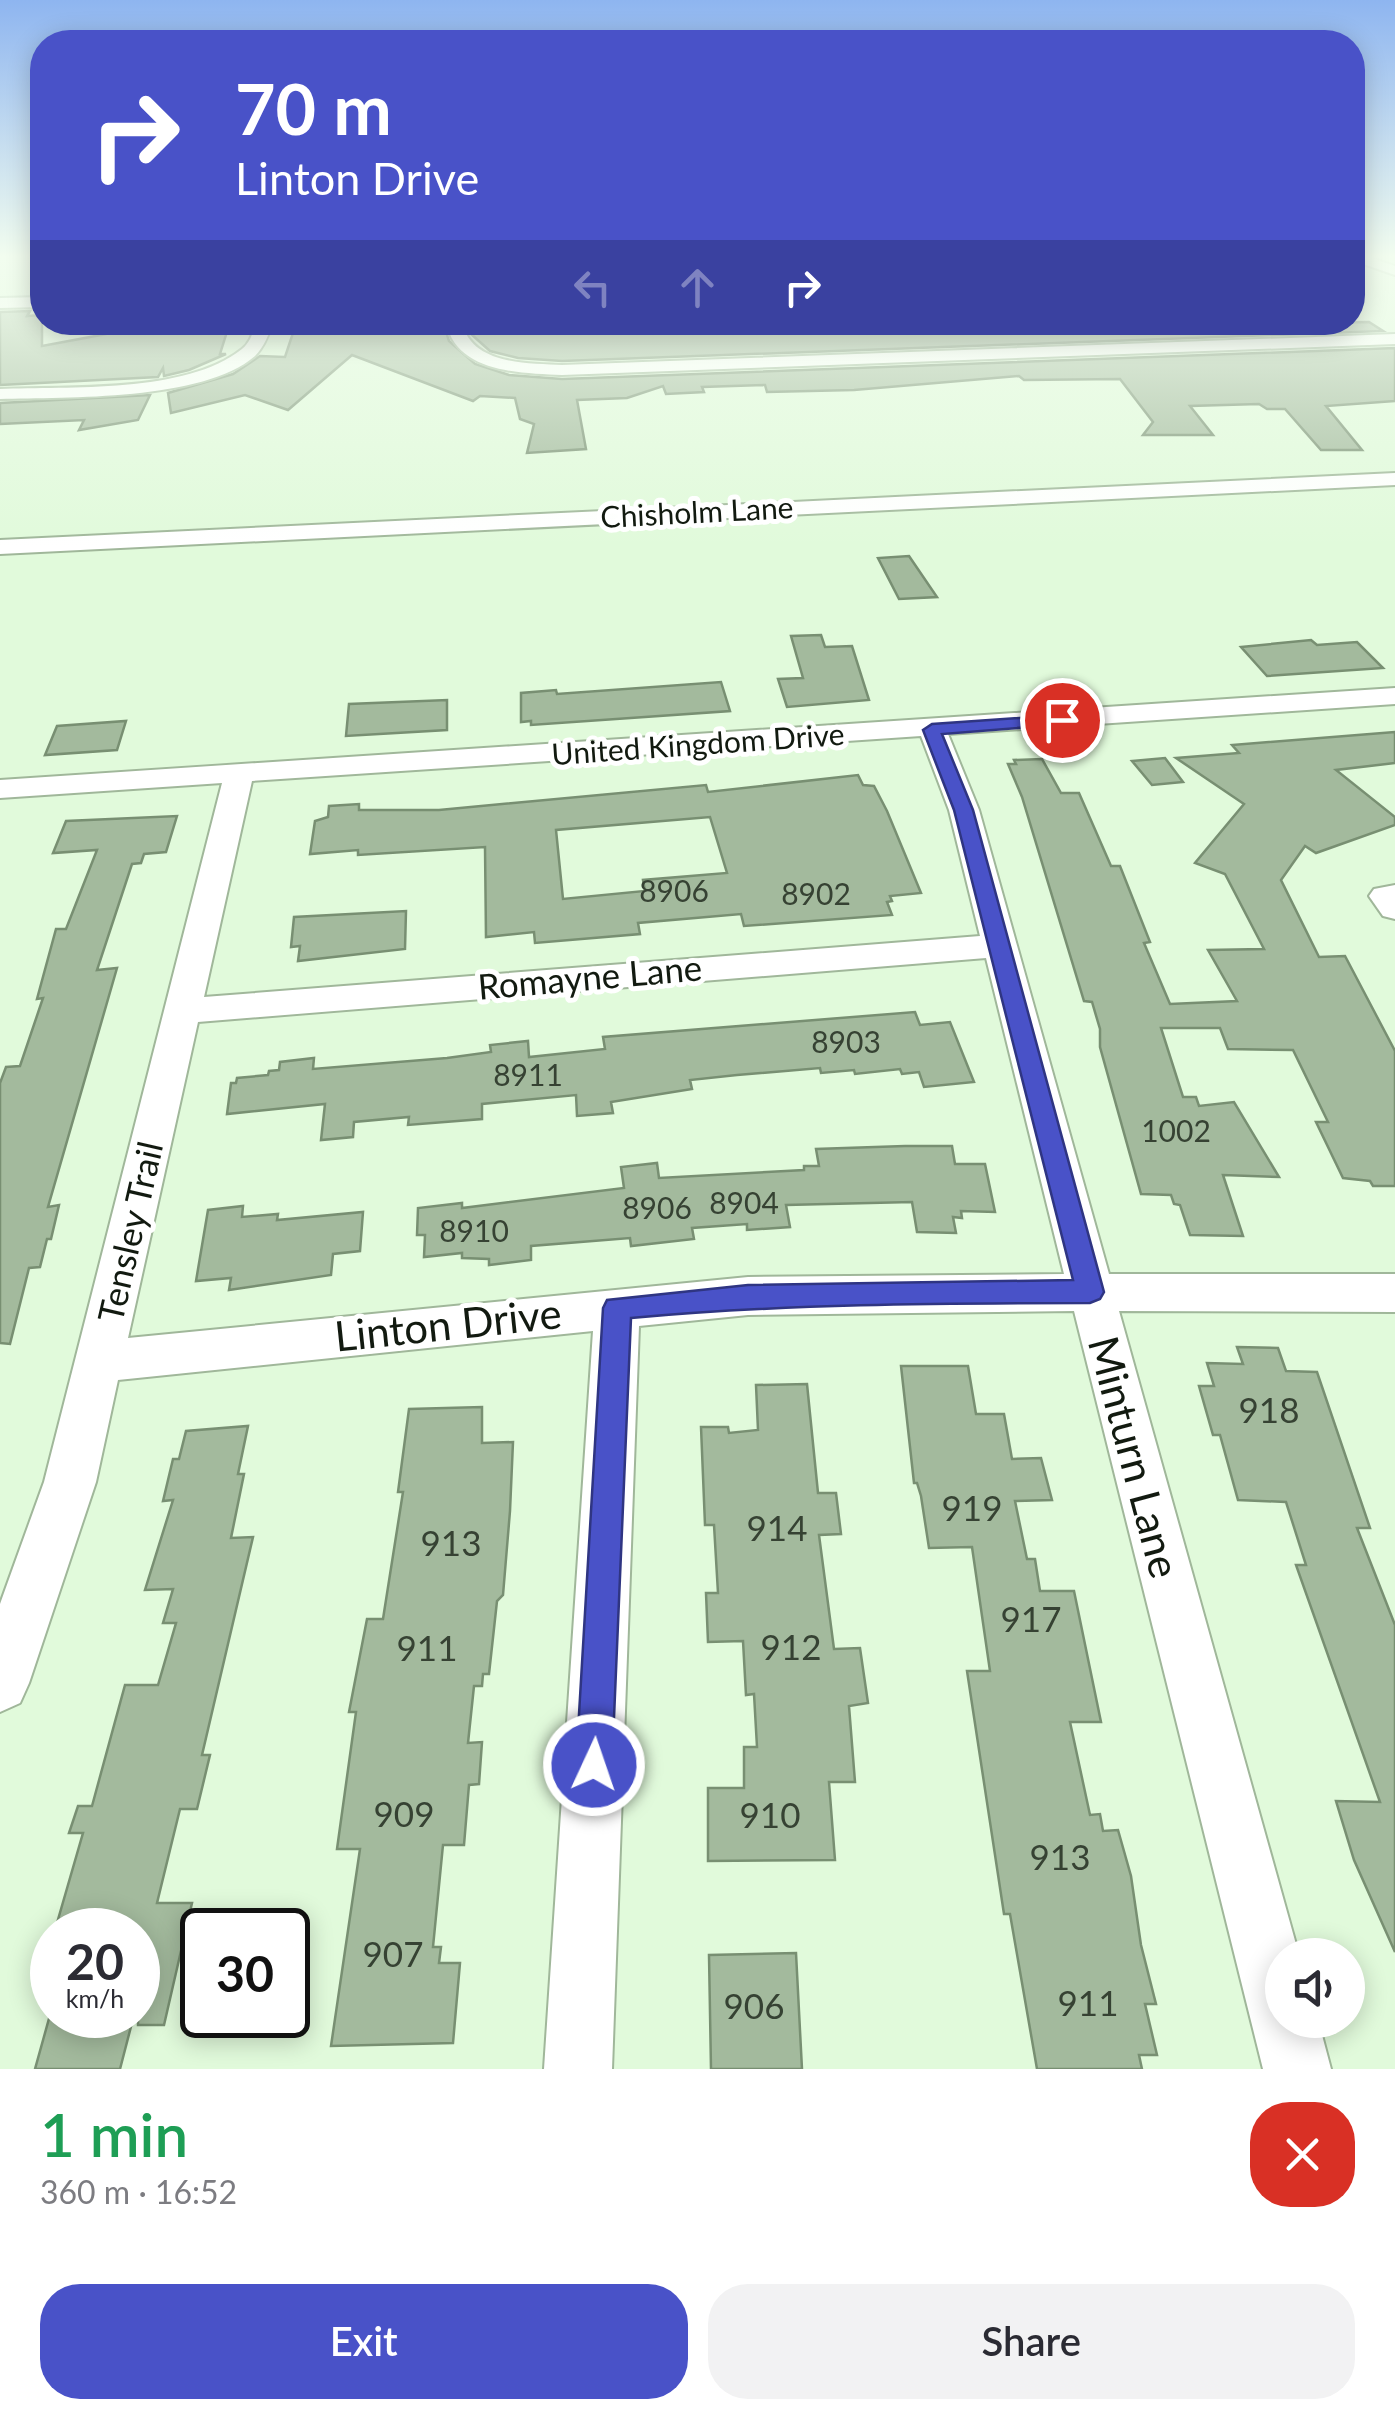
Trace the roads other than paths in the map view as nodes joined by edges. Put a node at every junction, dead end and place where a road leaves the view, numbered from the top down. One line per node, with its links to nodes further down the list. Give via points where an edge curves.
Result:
1 (247, 354): 4 (street, via 180,379)
2 (473, 354): 3 (street, via 562,370)
3 (1008, 354)
4 (0, 394)
5 (1395, 479): 6 (street, Chisholm Lane)
6 (0, 547)
7 (1395, 696): 8 (street, United Kingdom Drive)
8 (932, 730): 9 (street, United Kingdom Drive); 13 (street, Minturn Lane, via 956,783)
9 (239, 774): 10 (street, United Kingdom Drive); 14 (street, Tensley Trail)
10 (0, 789)
11 (1395, 895): 12 (street, via 1386,896)
12 (1395, 909)
13 (999, 946): 14 (street, Romayne Lane); 15 (street, Minturn Lane)
14 (181, 1011): 18 (street, Tensley Trail)
15 (1090, 1292): 16 (street, Linton Drive); 17 (street, Linton Drive, via 748,1296); 20 (street, Minturn Lane)
16 (1395, 1293)
17 (617, 1308): 18 (street, Linton Drive); 22 (street)
18 (101, 1360): 19 (street, Tensley Trail, via 70,1482)
19 (0, 1683)
20 (1265, 1949)
21 (1289, 2038): 23 (street, Minturn Lane)
22 (578, 2069)
23 (1297, 2069)

